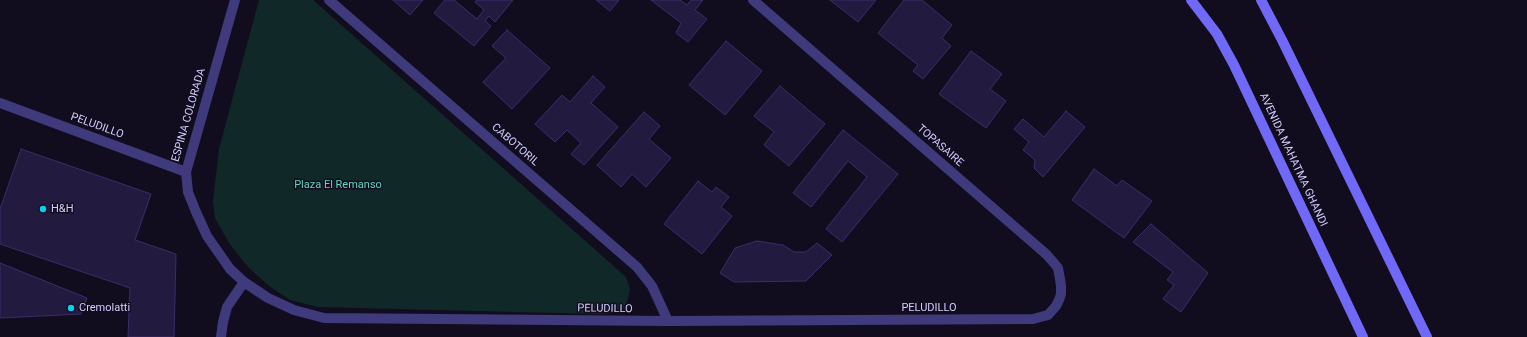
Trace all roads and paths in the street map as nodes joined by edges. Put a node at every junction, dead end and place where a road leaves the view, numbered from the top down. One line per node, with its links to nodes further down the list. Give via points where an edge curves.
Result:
1 (234, 0): 7 (street, ESPINA COLORADA)
2 (329, 0): 11 (street, CABOTORIL, via 637,267 652,286)
3 (753, 0): 10 (street, TOPASAIRE, via 1054,263 1058,268 1062,286 1059,300 1048,315)
4 (1191, 0): 13 (main road, AVENIDA MAHATMA GHANDI, via 1217,34 1234,65)
5 (1260, 0): 14 (main road)
6 (0, 103): 7 (street, PELUDILLO)
7 (186, 172): 8 (street, ESPINA COLORADA, via 188,192)
8 (207, 236): 9 (street, PELUDILLO, via 230,269)
9 (244, 282): 11 (street, PELUDILLO, via 268,298 294,310 324,318); 12 (street, via 227,306)
10 (1033, 319): 11 (street, PELUDILLO)
11 (668, 321)
12 (221, 337)
13 (1363, 337)
14 (1427, 337)

